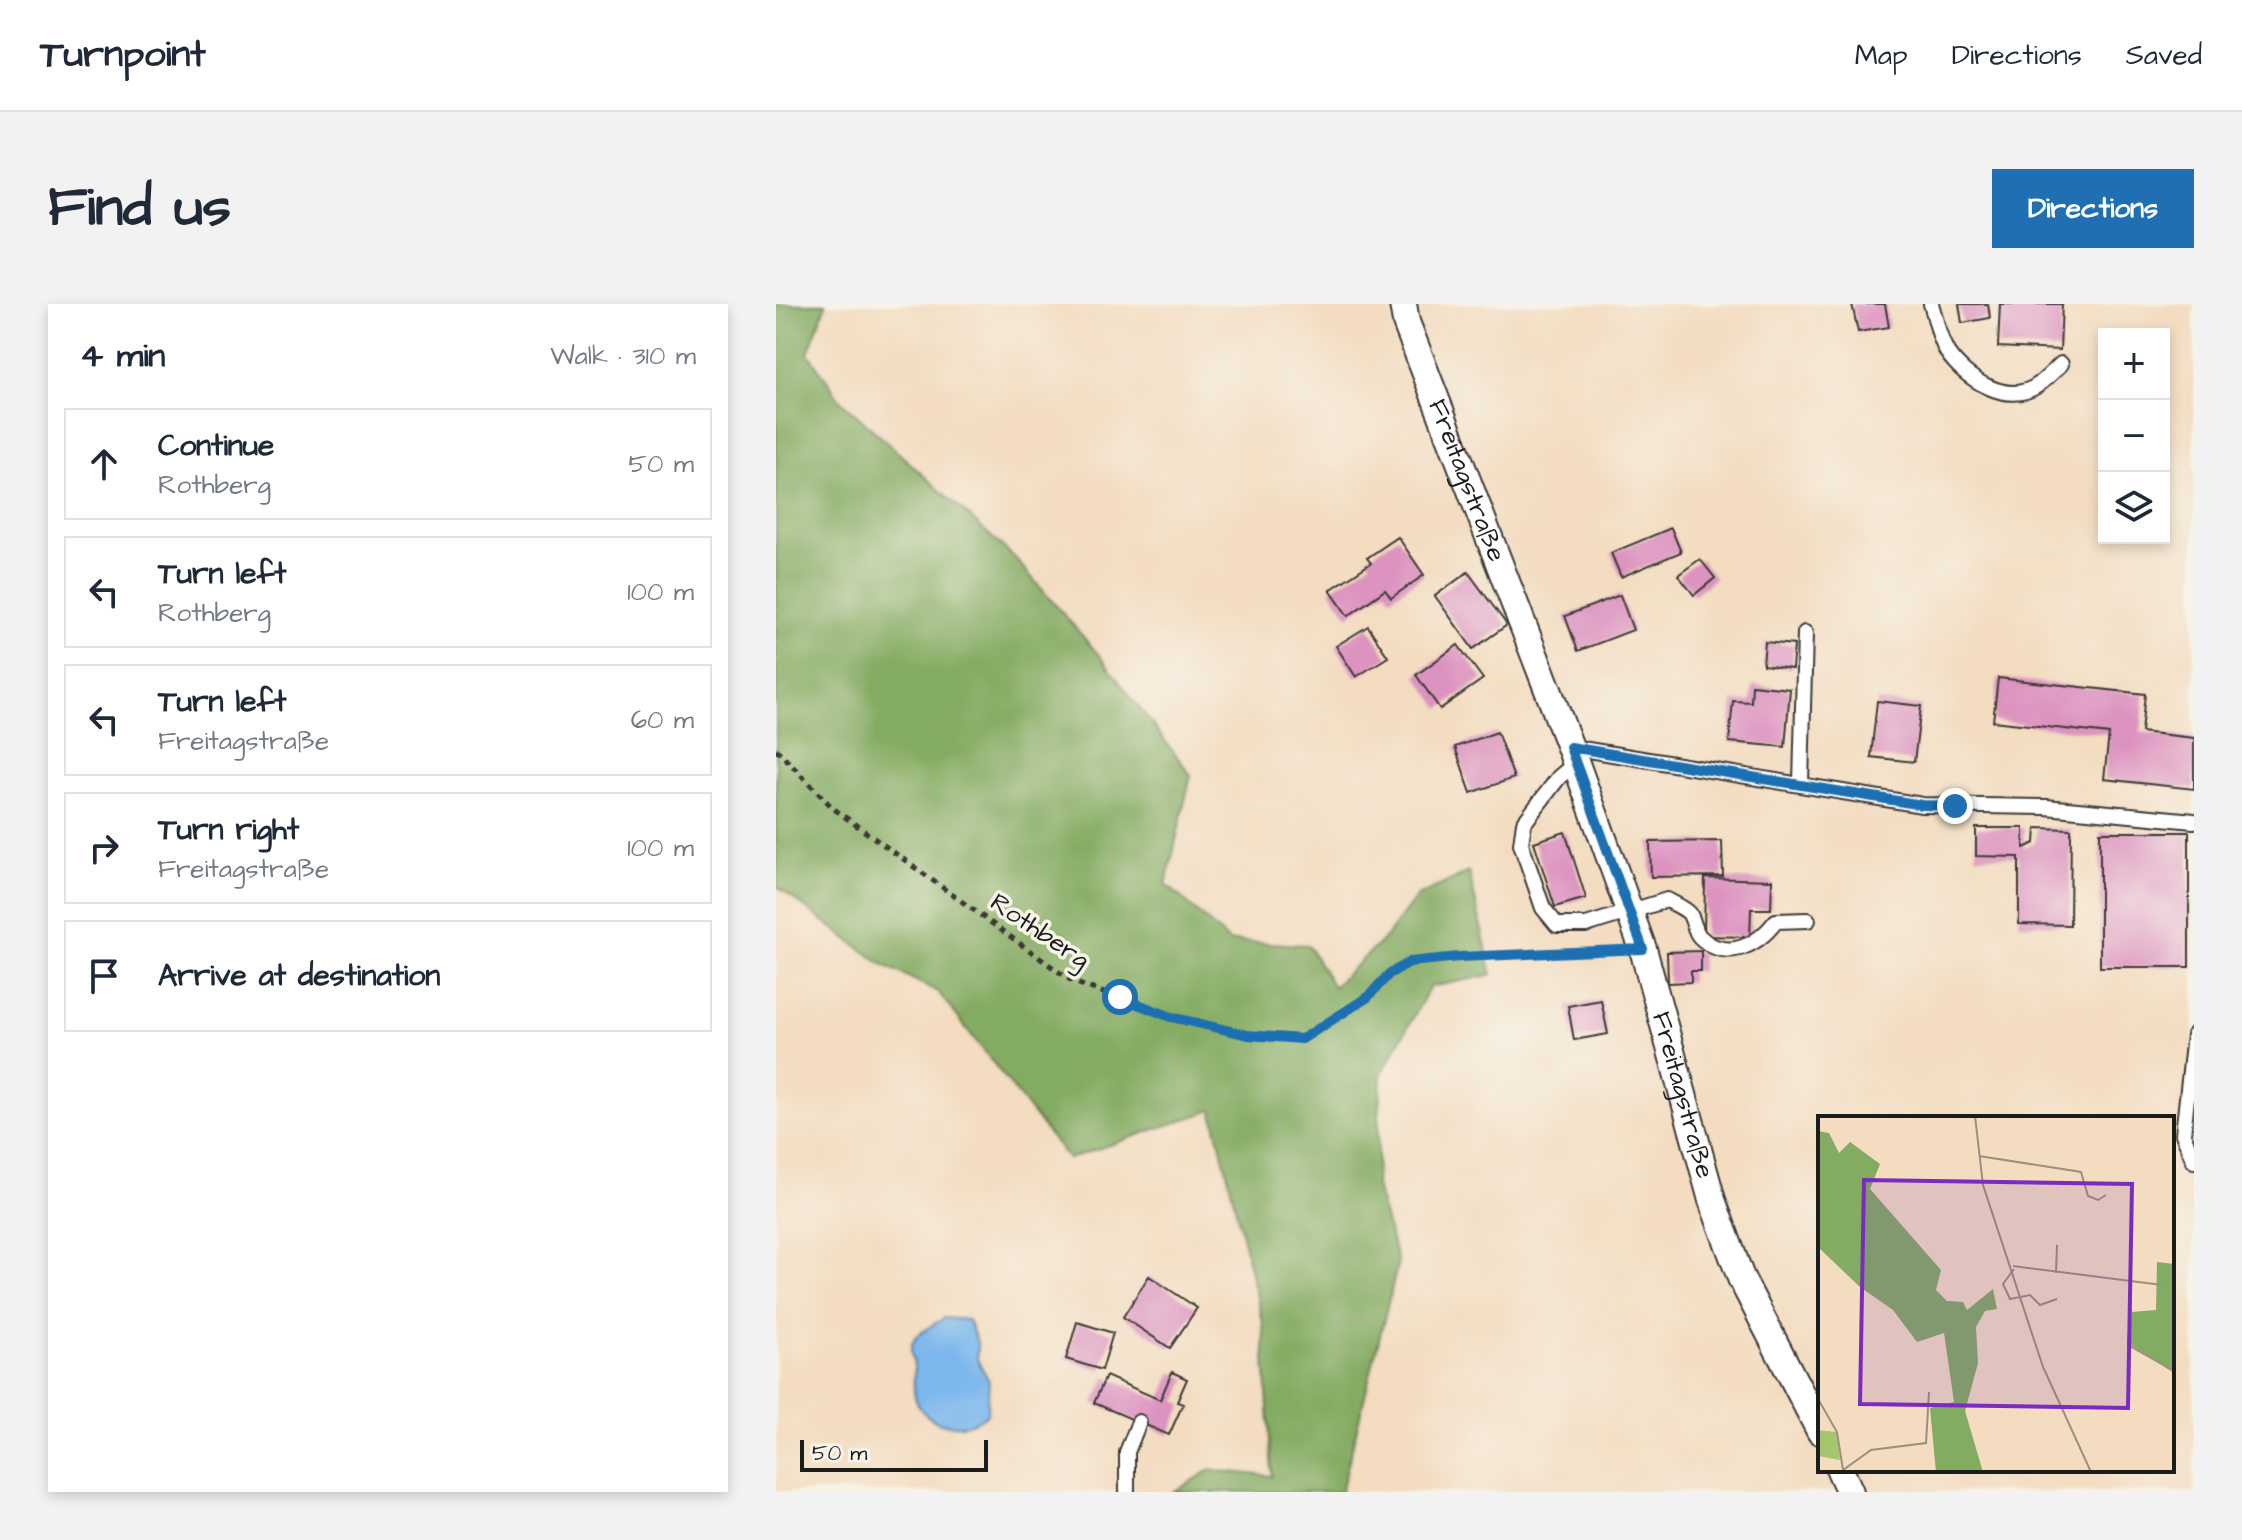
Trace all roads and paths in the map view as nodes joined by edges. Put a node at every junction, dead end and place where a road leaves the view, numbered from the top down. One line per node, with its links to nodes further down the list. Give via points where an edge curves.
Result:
1 (1403, 304): 6 (street, Freitagstraße)
2 (1931, 304): 3 (lane, via 1945,349 1963,371 1989,389 2015,392 2036,387)
3 (2061, 364)
4 (1805, 633): 7 (lane)
5 (776, 749): 11 (path, Rothberg, via 834,809 1073,982 1171,1017 1248,1035 1302,1039 1368,997 1389,974 1410,962)
6 (1573, 755): 7 (lane); 9 (street, Freitagstraße); 9 (lane, via 1524,823 1521,844 1543,908 1557,925 1586,925)
7 (1801, 783): 8 (lane, via 1922,805 2046,807)
8 (2194, 821)
9 (1630, 912): 10 (lane, via 1667,900 1689,913 1698,935 1720,950 1746,948 1776,921); 11 (street, Freitagstraße)
10 (1808, 920)
11 (1643, 949): 15 (street, Freitagstraße, via 1712,1200 1741,1278)
12 (2194, 1035): 13 (lane, via 2183,1134)
13 (2194, 1161)
14 (1139, 1422): 17 (lane, via 1127,1452)
15 (1818, 1427)
16 (1841, 1472): 18 (street)
17 (1127, 1492)
18 (1850, 1492)

